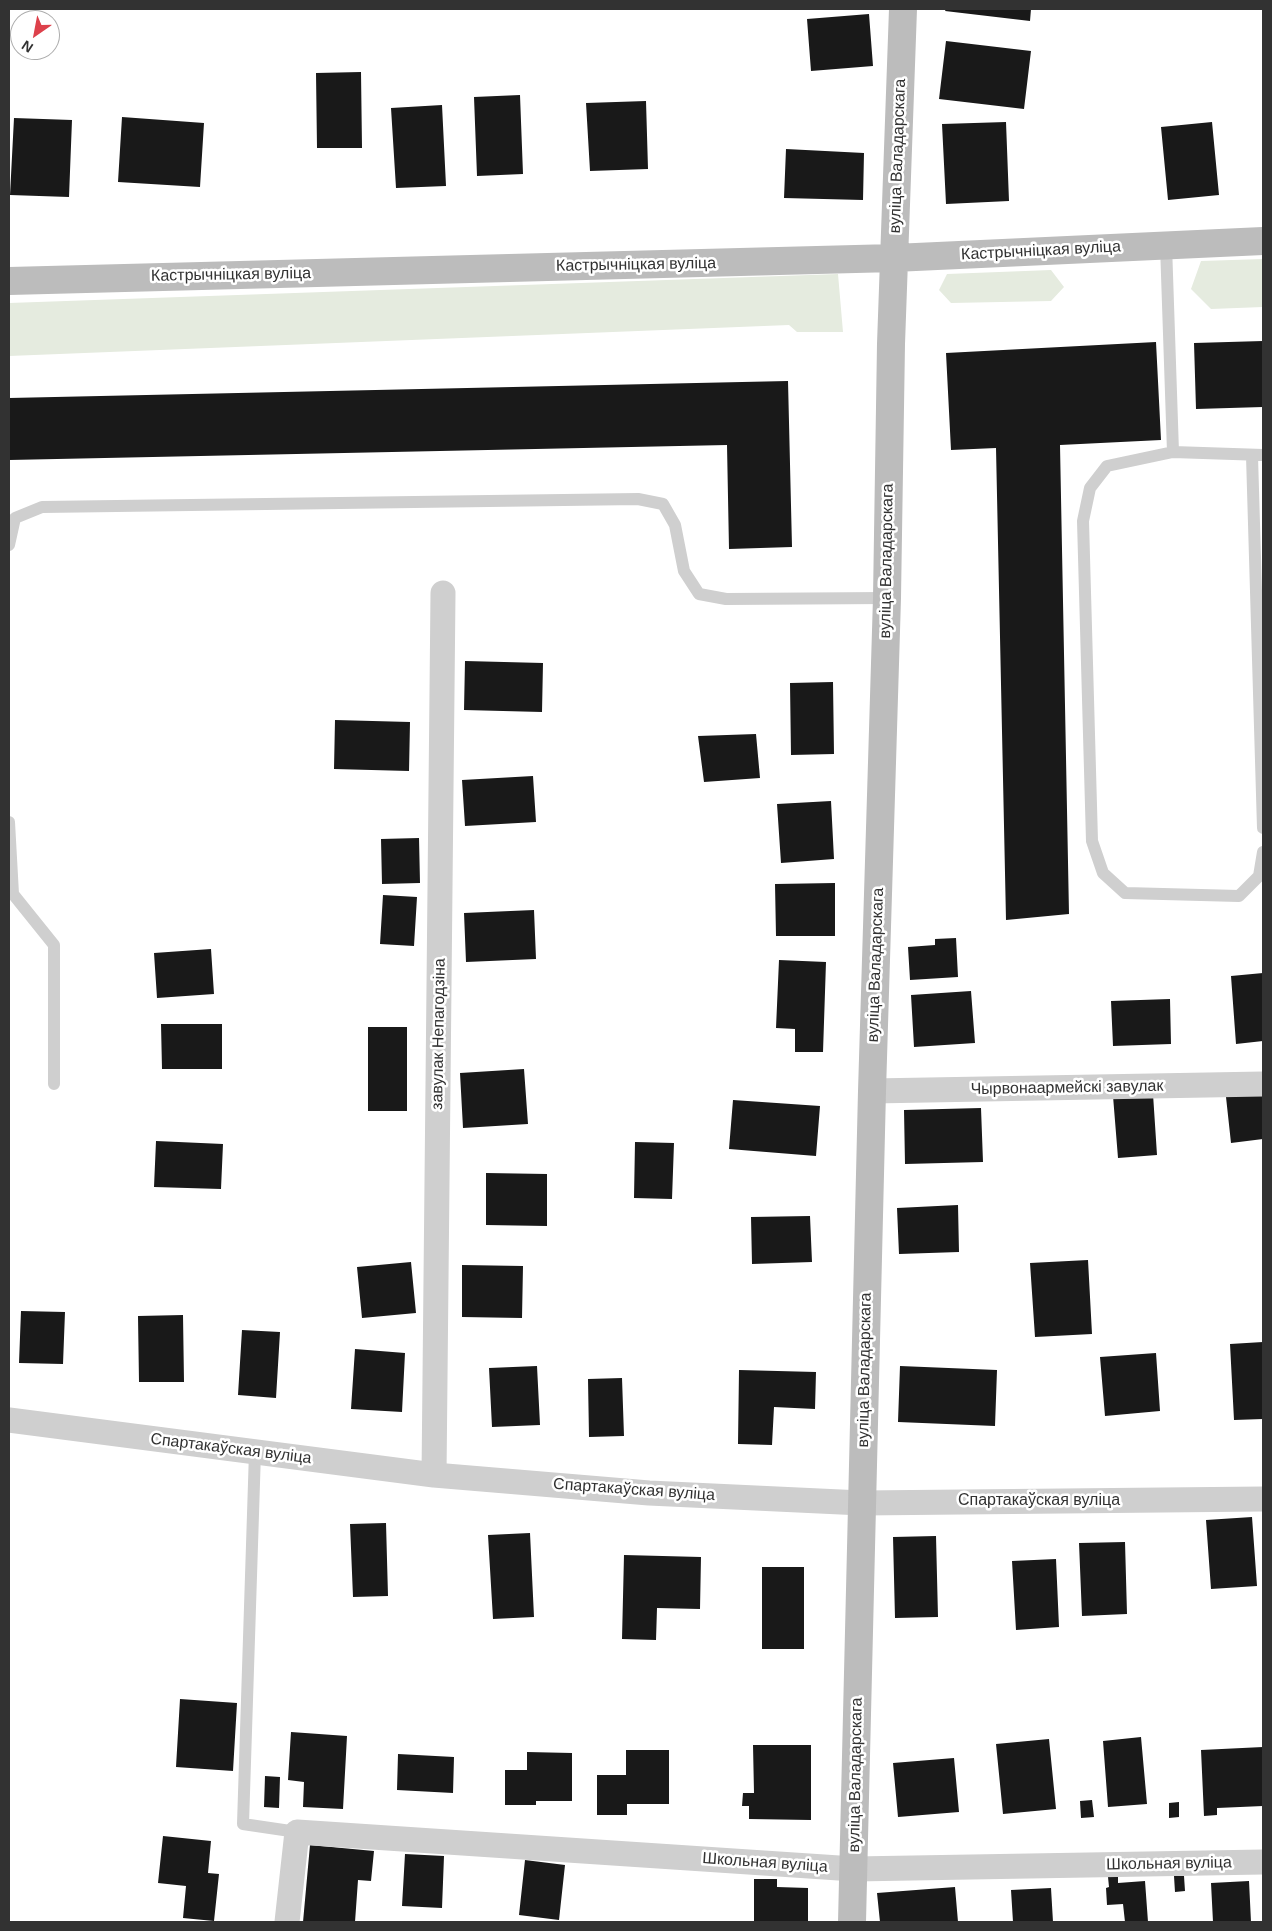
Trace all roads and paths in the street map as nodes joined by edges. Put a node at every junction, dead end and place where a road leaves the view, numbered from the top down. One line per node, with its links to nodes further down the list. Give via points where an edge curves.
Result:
1 (903, 9): 4 (main road, вуліца Валадарскага)
2 (1263, 241): 3 (main road, Кастрычніцкая вуліца)
3 (1166, 245): 4 (main road, Кастрычніцкая вуліца); 6 (lane)
4 (894, 258): 5 (main road, Кастрычніцкая вуліца); 10 (main road, вуліца Валадарскага)
5 (9, 281)
6 (1173, 452): 7 (lane); 13 (lane, via 1107,466 1090,488 1083,521 1092,841 1103,873 1124,893 1239,896 1259,876)
7 (1258, 455): 12 (lane)
8 (9, 545): 10 (lane, via 16,518 42,507 638,499 663,504 675,525 684,571 700,594 726,599)
9 (443, 593): 19 (street, завулак Непагодзіна)
10 (887, 598): 16 (main road, вуліца Валадарскага)
11 (9, 822): 14 (lane, via 13,894 54,945)
12 (1263, 828)
13 (1263, 852)
14 (54, 1084)
15 (1263, 1084): 16 (street, Чырвонаармейскі завулак)
16 (872, 1091): 21 (main road, вуліца Валадарскага)
17 (9, 1420): 18 (street, Спартакаўская вуліца)
18 (255, 1452): 19 (street, Спартакаўская вуліца); 22 (lane, via 243,1824)
19 (434, 1475): 21 (street, Спартакаўская вуліца, via 649,1493)
20 (1263, 1499): 21 (street, Спартакаўская вуліца)
21 (862, 1503): 24 (main road, вуліца Валадарскага)
22 (297, 1832): 24 (street, Школьная вуліца); 25 (street)
23 (1263, 1862): 24 (street, Школьная вуліца)
24 (854, 1870): 26 (main road, вуліца Валадарскага)
25 (287, 1922)
26 (852, 1922)

